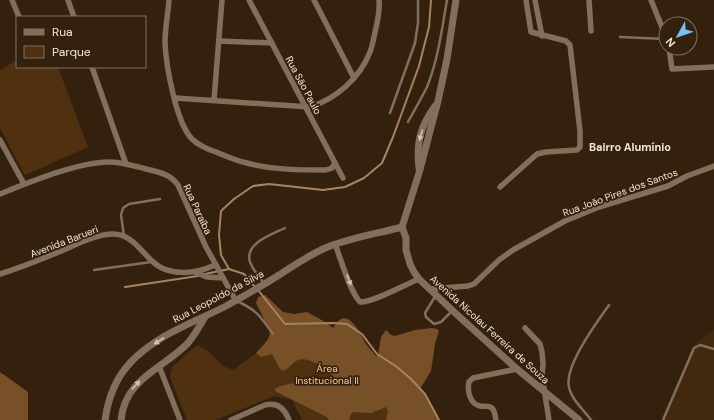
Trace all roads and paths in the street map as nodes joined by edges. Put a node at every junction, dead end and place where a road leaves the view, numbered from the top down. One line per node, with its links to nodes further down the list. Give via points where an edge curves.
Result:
1 (12, 0): 17 (street)
2 (68, 0): 18 (street)
3 (169, 0): 30 (street, via 165,42)
4 (222, 0): 24 (street)
5 (249, 0): 25 (street, Rua São Paulo)
6 (314, 0): 29 (street)
7 (379, 0): 29 (street, via 370,51)
8 (418, 0): 33 (lane, via 415,43)
9 (447, 0): 34 (lane, via 427,86)
10 (456, 0): 44 (street, Avenida Nicolau Ferreira de Souza, via 438,101)
11 (526, 0): 16 (street)
12 (535, 0): 15 (street)
13 (589, 0): 20 (street)
14 (651, 0): 19 (street)
15 (537, 12): 16 (street); 21 (street)
16 (528, 14): 21 (street, via 529,31)
17 (19, 16)
18 (74, 16)
19 (658, 18)
20 (591, 31)
21 (542, 36): 41 (street, via 566,41 570,45 580,147 577,150 537,154)
22 (620, 37): 23 (lane)
23 (658, 38)
24 (219, 41): 25 (street); 31 (street)
25 (272, 43): 32 (street, Rua São Paulo)
26 (670, 56): 27 (street, via 672,69)
27 (714, 67)
28 (92, 68): 37 (street)
29 (354, 78): 32 (street, via 321,104)
30 (174, 98): 31 (street); 36 (street, via 188,134 200,145 224,155 248,164 290,168 326,170)
31 (214, 100): 32 (street)
32 (305, 106): 36 (street, Rua São Paulo)
33 (390, 113)
34 (408, 122)
35 (0, 140): 40 (street)
36 (335, 163): 39 (street, Rua São Paulo)
37 (126, 164): 40 (street, Rua Paraíba, via 96,163); 49 (street, Rua Paraíba, via 159,172 173,180)
38 (714, 166): 56 (street, Rua João Pires dos Santos, via 668,186 599,207 565,221 512,250 474,284)
39 (343, 178)
40 (24, 184): 42 (street, Rua Paraíba)
41 (500, 186)
42 (0, 194)
43 (160, 199): 46 (lane, via 129,204 123,208 121,212)
44 (402, 227): 47 (street, Rua Leopoldo da Silva); 54 (street, Avenida Nicolau Ferreira de Souza, via 410,264)
45 (285, 228): 55 (lane, via 257,243 250,250 250,263)
46 (124, 236): 48 (street); 52 (street, Avenida Barueri, via 106,234)
47 (335, 244): 54 (street, one-way to 54, via 352,289 360,302 374,299); 55 (street, Rua Leopoldo da Silva, via 306,258)
48 (152, 262): 50 (lane); 51 (street, via 171,271)
49 (215, 265): 51 (street); 53 (street, Rua Paraíba)
50 (94, 270)
51 (194, 272): 53 (street, via 207,277)
52 (0, 274)
53 (223, 278): 58 (street, Rua Paraíba)
54 (419, 279): 56 (street, Avenida Nicolau Ferreira de Souza)
55 (265, 284): 58 (street, Rua Leopoldo da Silva)
56 (430, 289): 57 (street, Avenida Nicolau Ferreira de Souza)
57 (436, 295): 60 (street, Avenida Nicolau Ferreira de Souza); 60 (lane, via 426,309 426,317 437,324)
58 (236, 301): 61 (street, Rua Leopoldo da Silva); 63 (lane, via 258,314)
59 (609, 305): 76 (lane, via 572,364 568,380 573,396)
60 (453, 311): 66 (street, Avenida Nicolau Ferreira de Souza)
61 (206, 316): 65 (street, via 189,342); 68 (street, Rua Leopoldo da Silva, one-way to 68, via 178,328 130,363 115,383)
62 (525, 328): 67 (street, via 540,344)
63 (272, 334)
64 (714, 349): 77 (lane, via 700,345 694,348)
65 (159, 366): 69 (street, one-way to 65, via 130,392 148,373); 70 (street)
66 (517, 369): 67 (street, Avenida Nicolau Ferreira de Souza); 73 (street, via 470,380 470,398 475,404 493,409)
67 (545, 391): 74 (street); 75 (street, Avenida Nicolau Ferreira de Souza)
68 (105, 420)
69 (121, 420)
70 (180, 420)
71 (231, 420): 72 (street, via 271,404 282,408)
72 (289, 420)
73 (496, 420)
74 (549, 420)
75 (579, 420)
76 (591, 420)
77 (663, 420)

